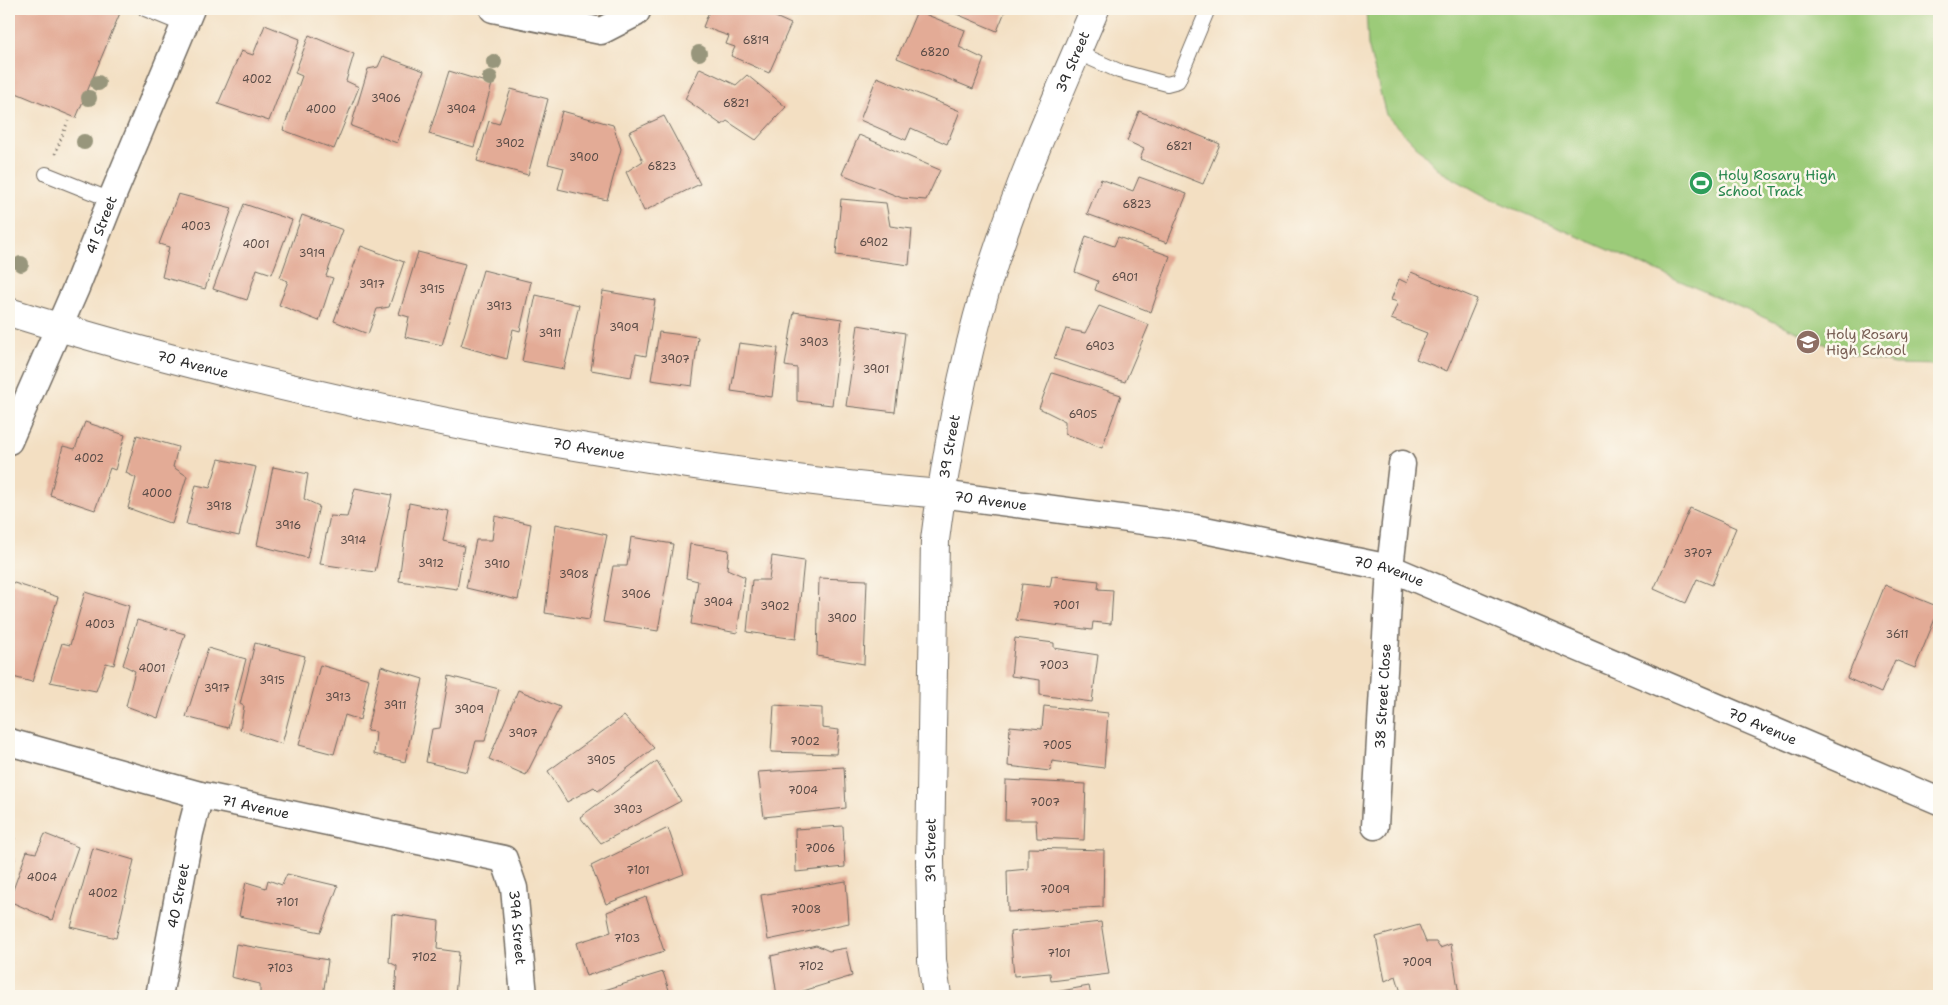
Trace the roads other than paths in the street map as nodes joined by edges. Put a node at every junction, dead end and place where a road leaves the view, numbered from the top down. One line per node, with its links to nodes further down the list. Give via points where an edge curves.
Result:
1 (145, 9): 6 (lane)
2 (493, 9): 5 (street, via 601,31)
3 (1095, 9): 7 (street, 39 Street)
4 (1208, 9): 7 (lane, via 1178,81 1167,84 1120,71)
5 (637, 11)
6 (187, 17): 9 (street, 41 Street)
7 (1076, 52): 14 (street, 39 Street, via 1028,166 981,305)
8 (46, 174): 9 (lane)
9 (111, 200): 11 (street, 41 Street)
10 (9, 312): 11 (street, 70 Avenue)
11 (59, 328): 12 (street, 41 Street); 14 (street, 70 Avenue, via 319,396 461,425 698,466)
12 (9, 441)
13 (1402, 464): 15 (street, 38 Street Close)
14 (941, 494): 15 (street, 70 Avenue, via 1195,528); 23 (street, 39 Street, via 935,540 930,860 932,960)
15 (1390, 568): 18 (street, 70 Avenue); 19 (street, 38 Street Close)
16 (9, 742): 17 (street, 71 Avenue)
17 (200, 795): 20 (street, 71 Avenue); 21 (street, 40 Street)
18 (1939, 802)
19 (1375, 826)
20 (504, 859): 22 (street, 39A Street, via 514,888)
21 (159, 996)
22 (524, 996)
23 (937, 996)

